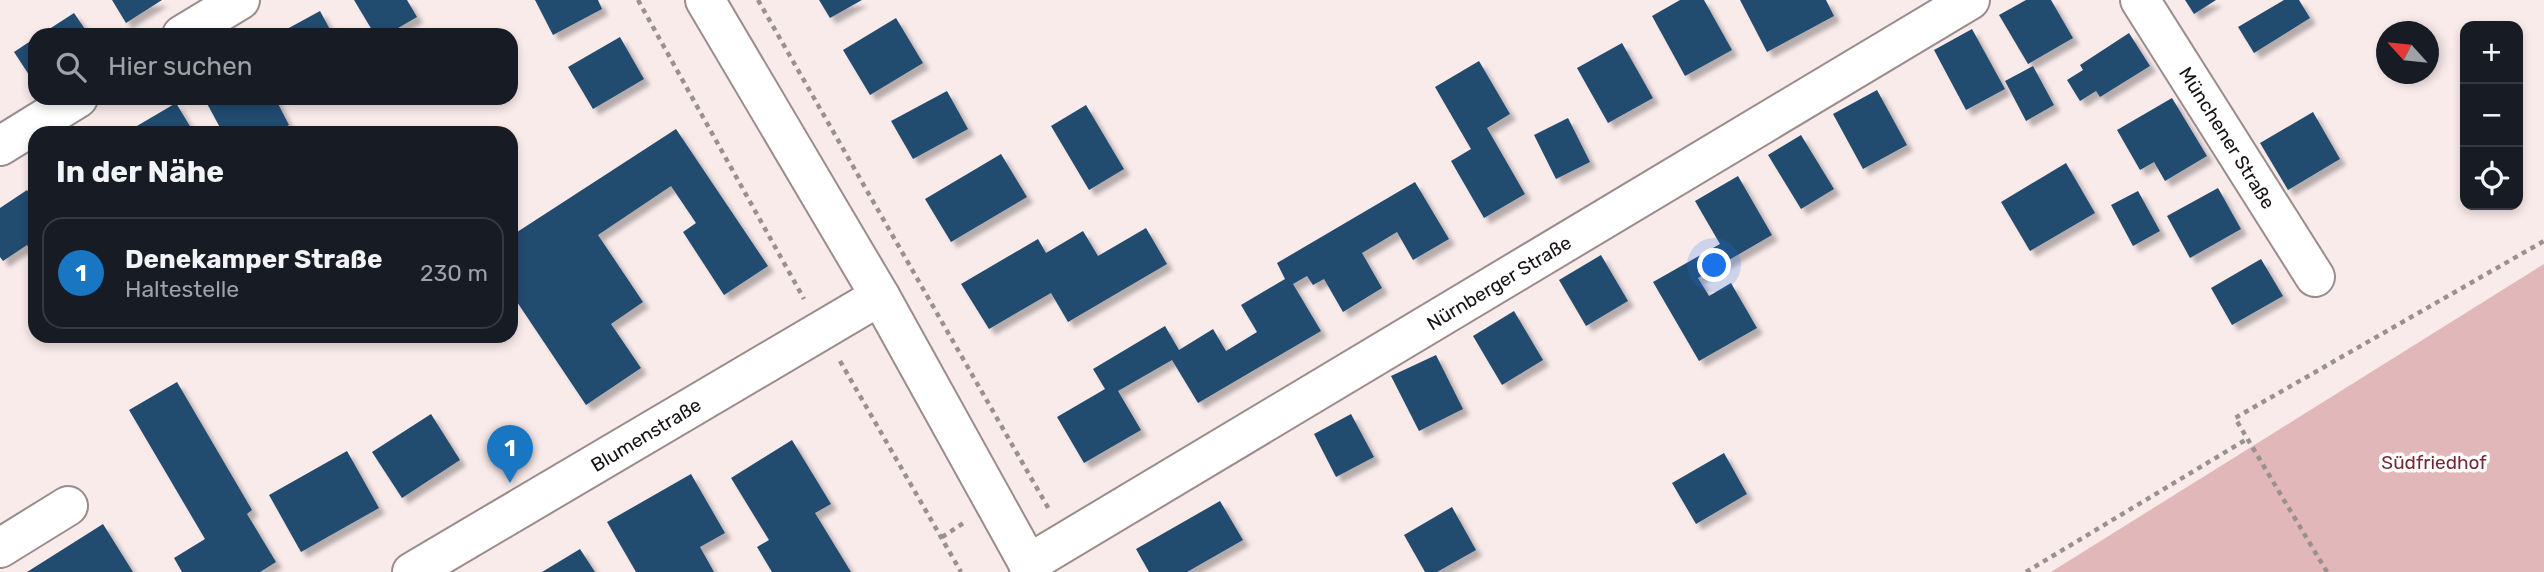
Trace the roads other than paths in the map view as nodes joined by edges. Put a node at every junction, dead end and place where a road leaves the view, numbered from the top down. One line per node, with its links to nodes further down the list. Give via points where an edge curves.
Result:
1 (240, 0): 5 (street)
2 (705, 0): 11 (street)
3 (1970, 0): 14 (street, Nürnberger Straße)
4 (2140, 0): 10 (street, Münchener Straße)
5 (194, 28)
6 (67, 105): 7 (street)
7 (32, 126)
8 (28, 129): 9 (street)
9 (0, 146)
10 (2315, 277)
11 (880, 296): 14 (street); 15 (street, Blumenstraße)
12 (68, 506): 13 (street)
13 (0, 548)
14 (1030, 568)
15 (411, 572)

